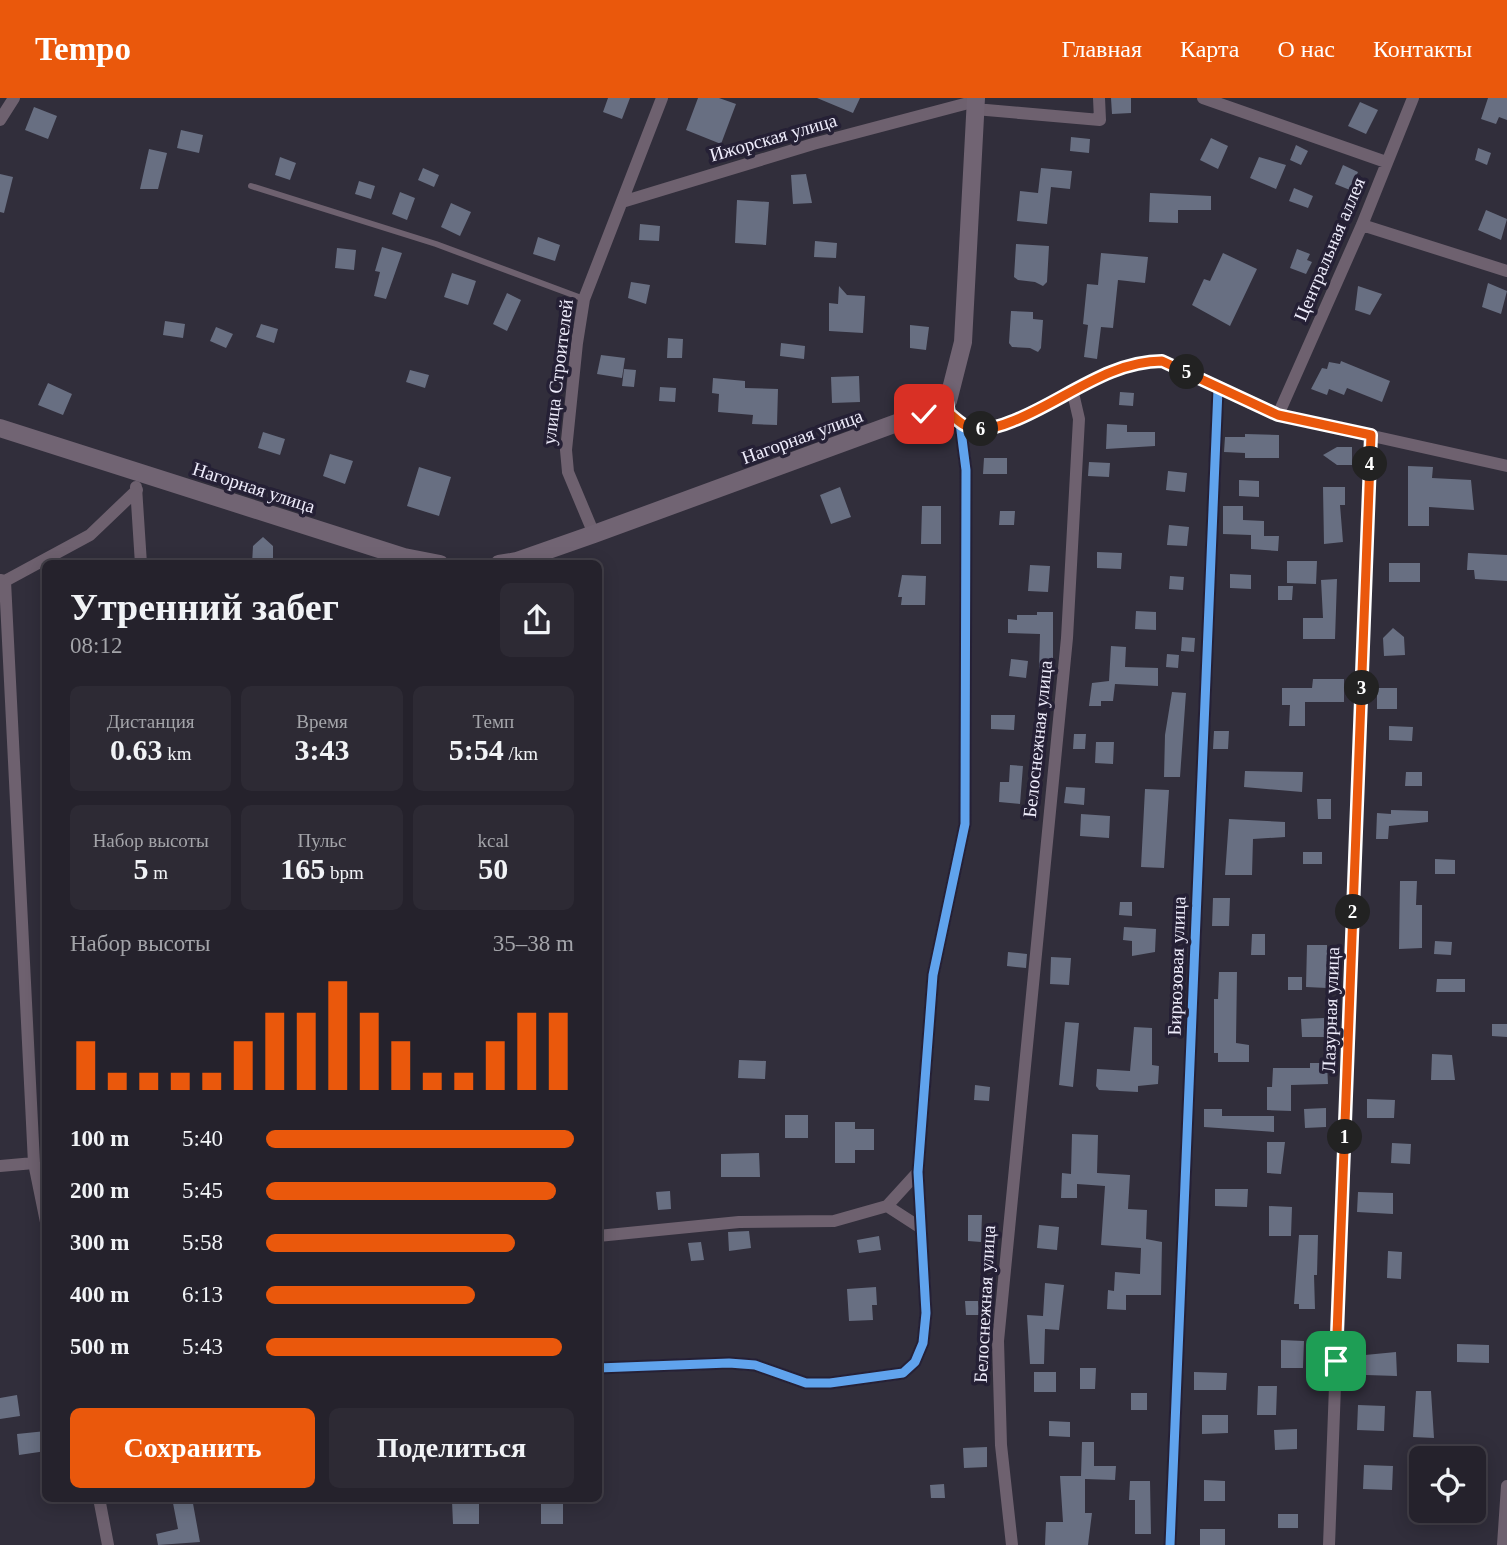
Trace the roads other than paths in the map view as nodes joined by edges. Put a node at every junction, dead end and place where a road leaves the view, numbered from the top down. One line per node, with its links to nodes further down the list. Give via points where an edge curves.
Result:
1 (14, 98): 7 (street)
2 (662, 98): 10 (street, улица Строителей)
3 (1099, 98): 6 (street, Ижорская улица, via 1100,120)
4 (1203, 98): 8 (street)
5 (1413, 98): 8 (street, Центральная аллея)
6 (976, 102): 10 (street, Ижорская улица, via 813,144); 16 (street, via 963,342)
7 (0, 120)
8 (1386, 162): 11 (street, Центральная аллея)
9 (251, 186): 13 (lane, via 436,244)
10 (622, 202): 13 (street, улица Строителей)
11 (1362, 225): 12 (street); 17 (street, Центральная аллея)
12 (1507, 271)
13 (584, 299): 24 (street, улица Строителей, via 566,450 568,472)
14 (1218, 389): 15 (street, via 1162,361 1142,361); 17 (street); 43 (street, Бирюзовая улица)
15 (1073, 393): 18 (street, via 1000,426 975,429); 42 (street, Белоснежная улица, via 1079,419 1067,638 998,1341 1001,1445)
16 (947, 401): 18 (street, via 949,413); 24 (street, Нагорная улица, via 924,414)
17 (1278, 415): 20 (street)
18 (960, 424): 33 (street, via 966,470 965,824 933,975)
19 (0, 428): 22 (street, Нагорная улица)
20 (1371, 435): 21 (street); 44 (street, Лазурная улица)
21 (1507, 466)
22 (135, 471): 23 (street); 28 (street, Нагорная улица)
23 (137, 490): 26 (street, via 90,535); 27 (street)
24 (594, 534): 29 (street, Нагорная улица)
25 (42, 560): 30 (street)
26 (43, 560)
27 (141, 560)
28 (423, 560)
29 (520, 560)
30 (3, 581): 31 (street)
31 (34, 1163): 32 (street); 34 (street)
32 (0, 1166)
33 (918, 1172): 35 (street); 36 (street)
34 (42, 1202)
35 (887, 1206): 36 (street); 37 (street, via 834,1221 739,1222)
36 (921, 1228): 38 (street, via 926,1313 923,1343 915,1362 903,1373 806,1383 755,1365 729,1363)
37 (602, 1236)
38 (602, 1368)
39 (1507, 1486): 45 (street)
40 (100, 1502): 41 (street)
41 (108, 1545)
42 (1012, 1545)
43 (1170, 1545)
44 (1329, 1545)
45 (1503, 1545)

